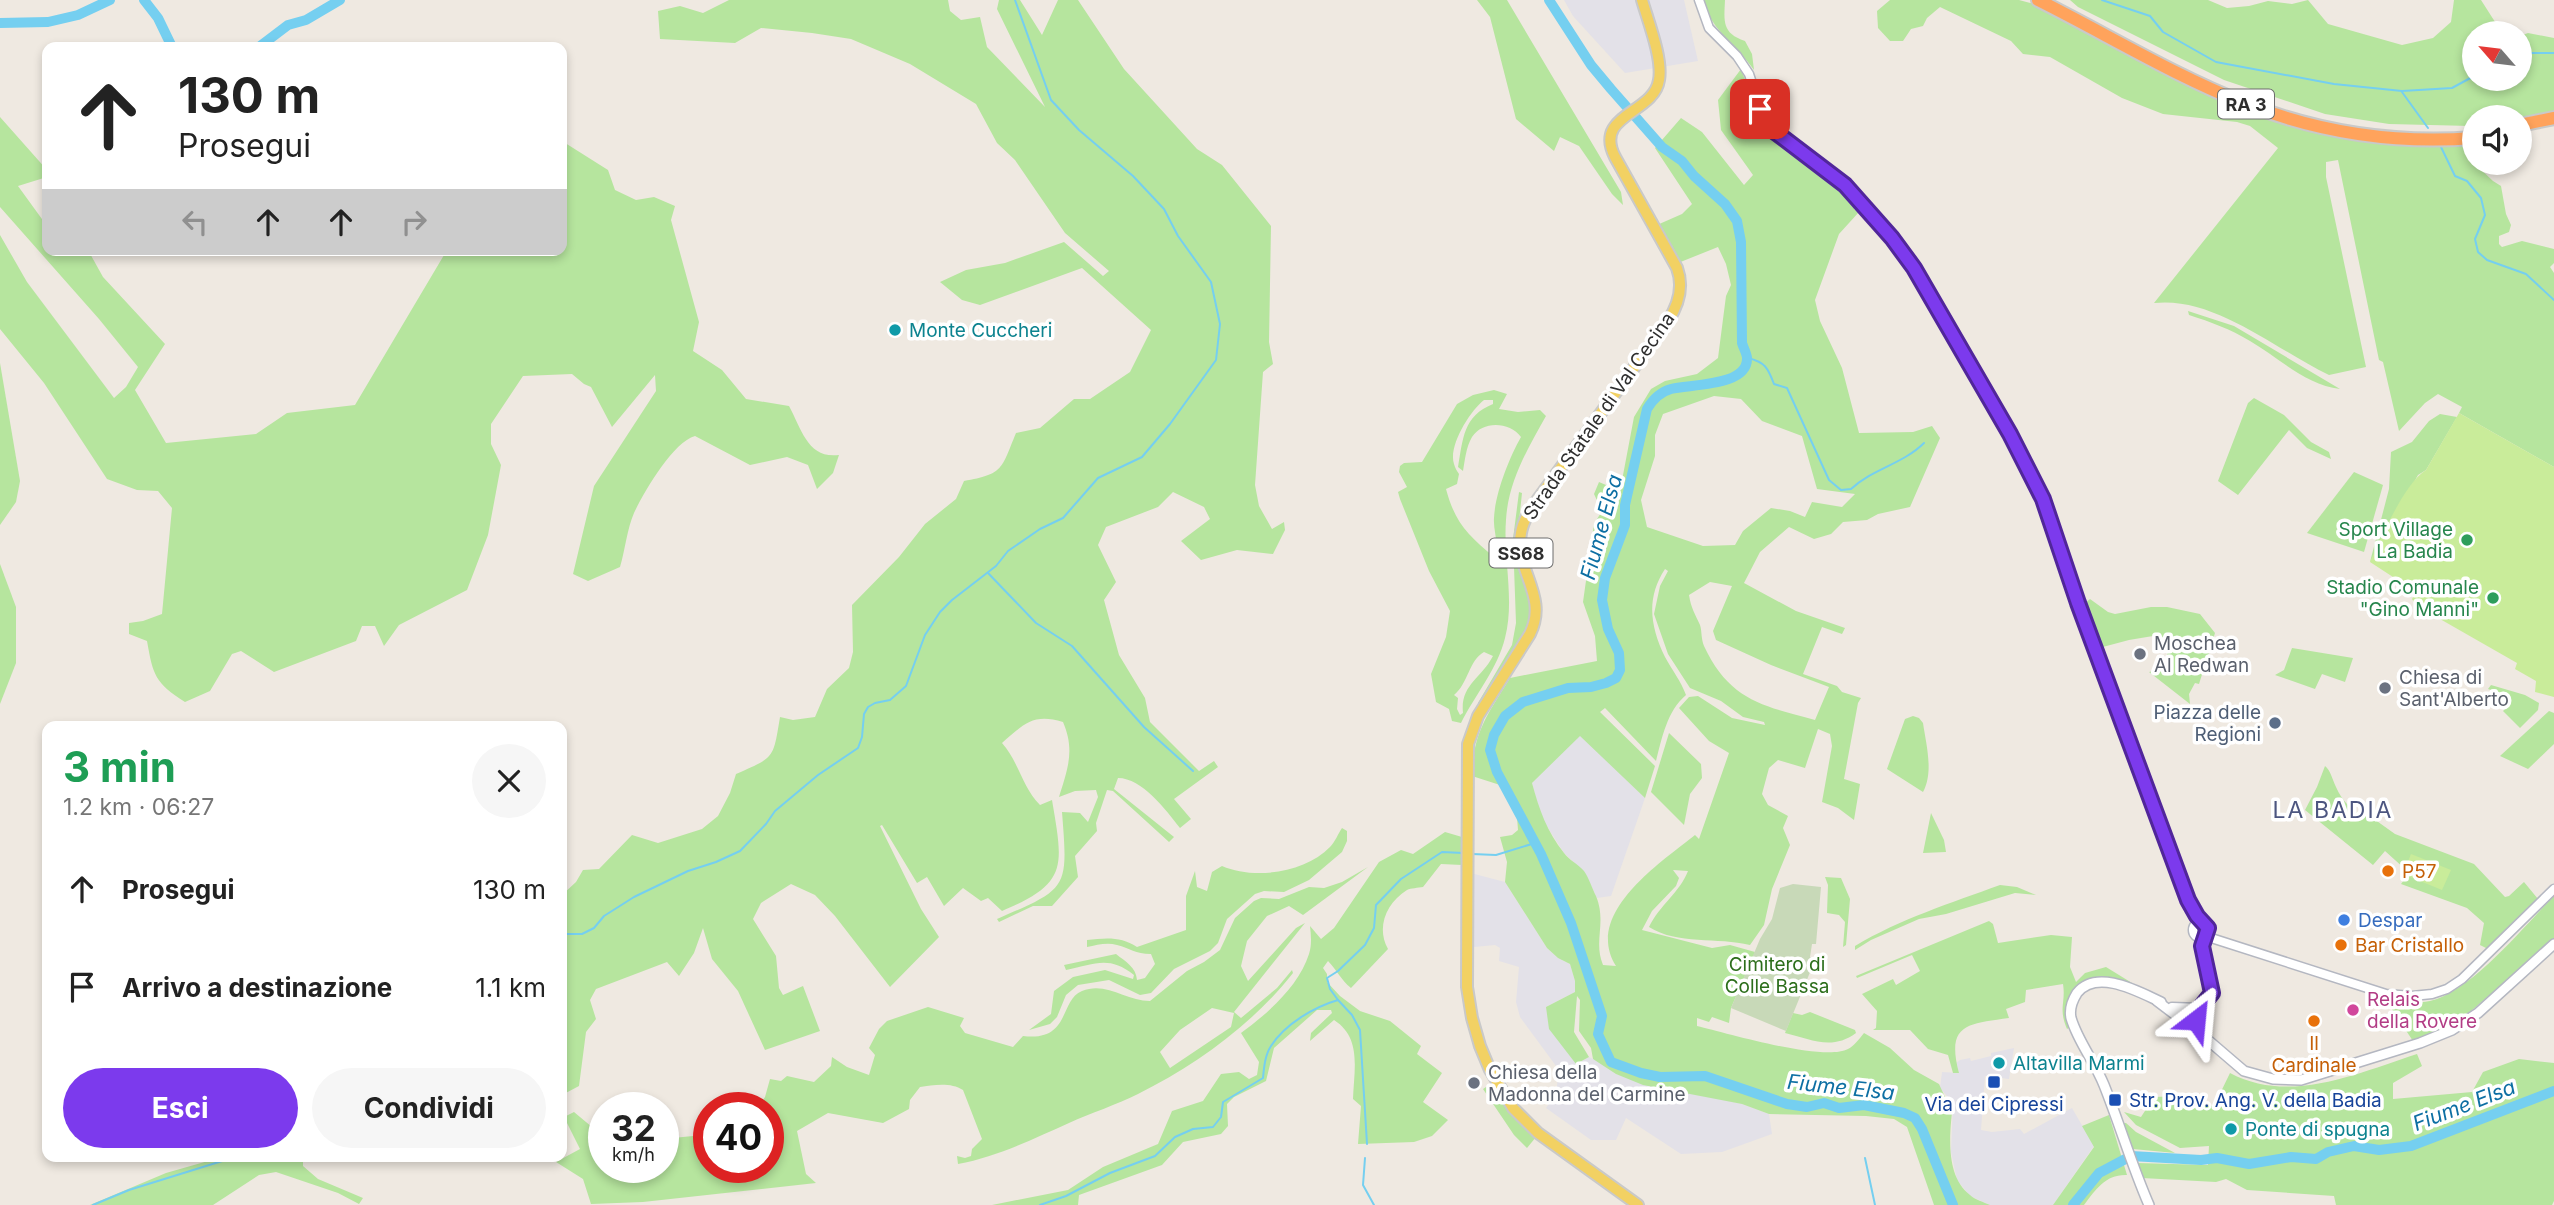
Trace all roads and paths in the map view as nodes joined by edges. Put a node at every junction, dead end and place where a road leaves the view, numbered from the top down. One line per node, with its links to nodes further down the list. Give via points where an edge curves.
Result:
1 (1642, 0): 23 (main road, Strada Statale di Val Cecina / SS68, via 1660,72 1658,84 1651,96 1616,125 1610,147 1677,268 1680,296 1668,321 1523,524 1520,548 1537,617 1485,705 1471,734 1467,757 1468,998 1475,1032 1490,1070 1528,1124)
2 (1699, 0): 13 (street, via 1709,27 1749,74 1768,124 1850,189 1904,253 1999,414 2041,494)
3 (2038, 0): 11 (highway, RA 3, via 2208,88 2282,116 2338,131 2406,139)
4 (2054, 0): 5 (highway, RA 3)
5 (2064, 4): 10 (highway, RA 3, via 2213,83 2276,107 2382,130)
6 (2554, 118): 7 (highway)
7 (2532, 123)
8 (2554, 125): 9 (highway)
9 (2532, 130)
10 (2462, 132)
11 (2462, 138)
12 (2554, 889): 16 (street, via 2466,976 2426,996 2384,994)
13 (2188, 900): 14 (street); 15 (street)
14 (2202, 922): 15 (street); 16 (street)
15 (2193, 931): 16 (street, via 2197,937); 18 (street)
16 (2206, 935): 18 (street)
17 (2554, 944): 22 (main road, via 2478,1013 2452,1030 2310,1078 2278,1080 2246,1072)
18 (2203, 953): 20 (street, via 2212,993)
19 (2164, 1005): 20 (street); 21 (main road); 24 (main road, via 2128,988 2100,982 2084,987 2070,1011 2097,1067)
20 (2200, 1008): 21 (street); 22 (street, via 2196,1020)
21 (2185, 1020): 22 (main road)
22 (2200, 1031)
23 (1638, 1205)
24 (2149, 1205)

